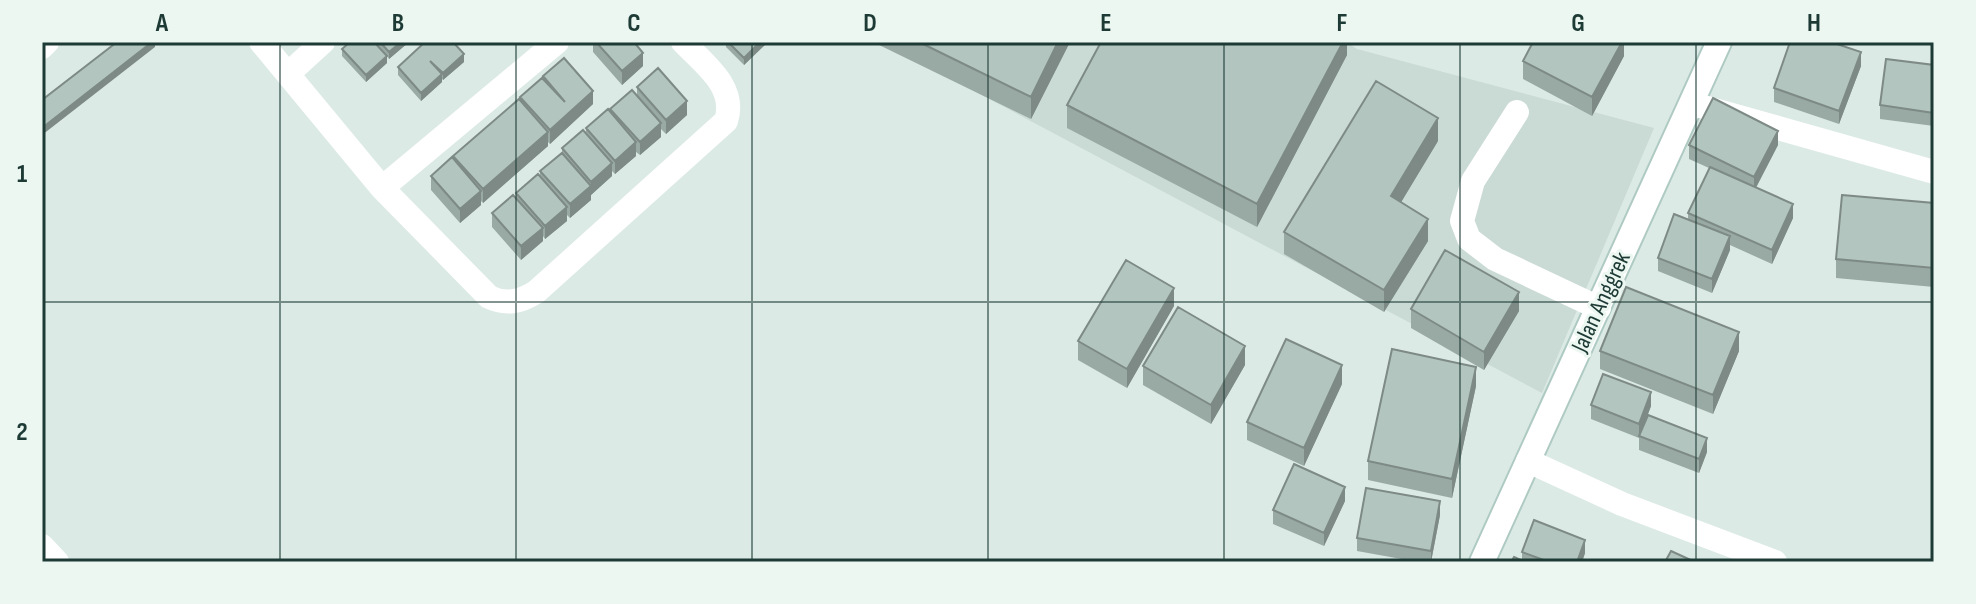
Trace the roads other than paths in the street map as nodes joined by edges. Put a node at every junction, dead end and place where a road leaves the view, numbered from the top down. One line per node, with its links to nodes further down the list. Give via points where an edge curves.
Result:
1 (47, 42): 7 (street)
2 (261, 42): 8 (street)
3 (323, 42): 8 (street)
4 (557, 42): 12 (street)
5 (683, 42): 12 (street, via 724,86 729,97 726,121 524,300 489,297)
6 (1719, 42): 9 (street, Jalan Anggrek)
7 (42, 47)
8 (289, 73): 12 (street)
9 (1693, 104): 11 (street); 13 (street, Jalan Anggrek)
10 (1517, 112): 13 (street, via 1473,181 1462,221 1469,239 1495,259)
11 (1934, 172)
12 (382, 188)
13 (1599, 308): 14 (street, Jalan Anggrek)
14 (1528, 461): 17 (street, Jalan Anggrek); 18 (street, via 1622,504)
15 (42, 546): 16 (street)
16 (57, 562)
17 (1482, 562)
18 (1775, 562)

